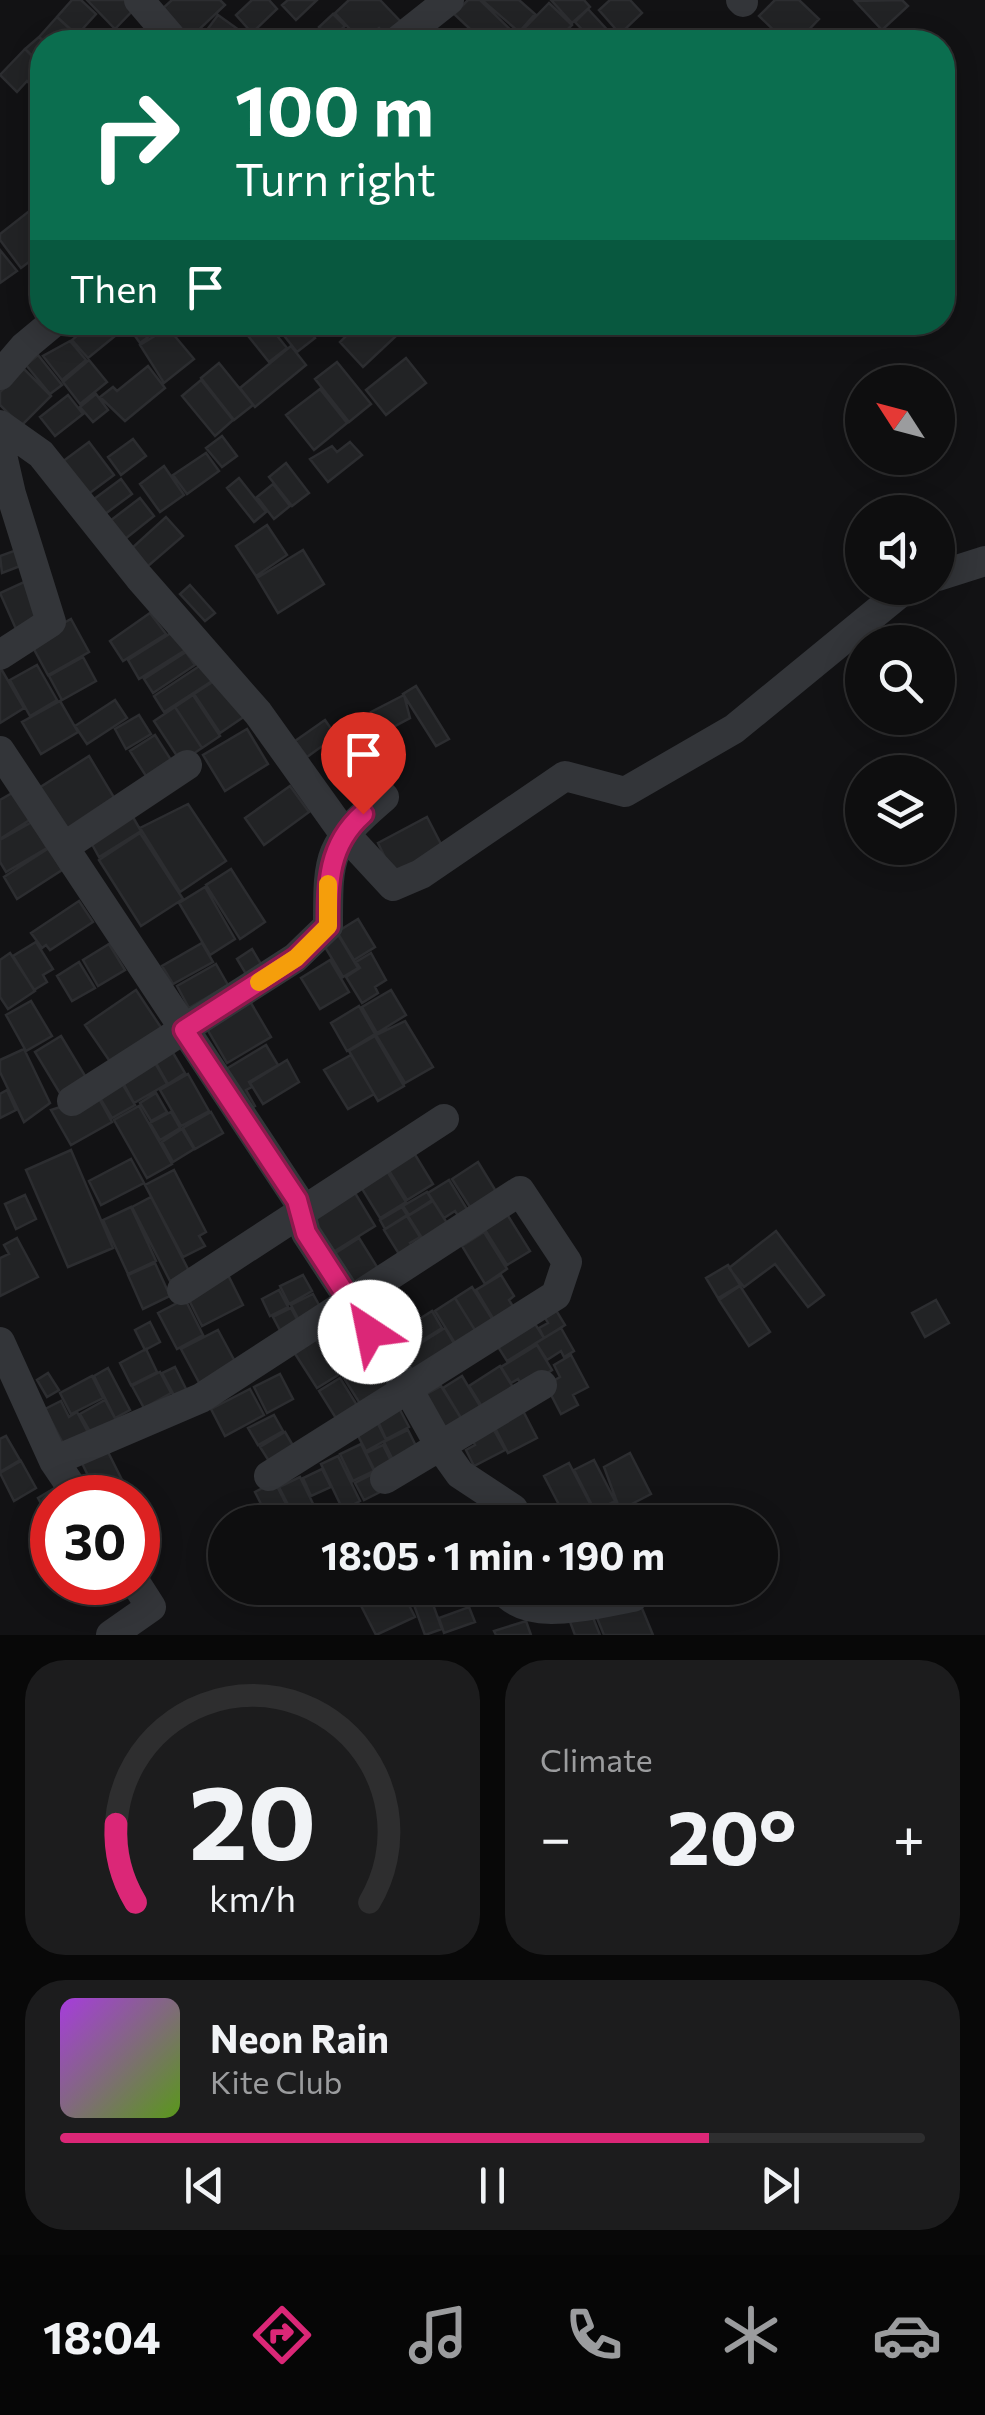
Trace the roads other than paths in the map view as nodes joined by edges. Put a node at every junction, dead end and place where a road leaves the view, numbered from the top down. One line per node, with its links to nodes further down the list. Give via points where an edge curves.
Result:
1 (138, 0): 3 (street)
2 (449, 0): 4 (street)
3 (164, 30)
4 (411, 30)
5 (38, 335): 6 (street)
6 (0, 376)
7 (0, 425): 16 (street, via 42,454 258,714)
8 (0, 446): 12 (street, via 52,622)
9 (985, 561): 10 (street)
10 (955, 571)
11 (885, 605): 16 (street, via 734,728 625,792 565,776 393,886)
12 (0, 655)
13 (0, 752): 17 (street)
14 (187, 765): 17 (street)
15 (384, 797): 16 (street)
16 (343, 832): 18 (street, via 328,873 328,926 296,958)
17 (64, 847): 18 (street)
18 (184, 1030): 19 (street); 21 (street)
19 (72, 1101)
20 (444, 1119): 21 (street)
21 (300, 1212): 22 (street); 23 (street)
22 (182, 1290)
23 (350, 1303): 26 (street); 26 (street, via 520,1191 567,1262 556,1296); 28 (street, via 201,1398)
24 (0, 1342): 28 (street)
25 (542, 1384): 27 (street)
26 (408, 1389): 27 (street); 30 (street)
27 (440, 1446): 31 (street); 32 (street, via 460,1474)
28 (54, 1461): 29 (street)
29 (63, 1475)
30 (268, 1476)
31 (385, 1479)
32 (506, 1505)
33 (150, 1605): 36 (street)
34 (530, 1605): 35 (street)
35 (581, 1605)
36 (111, 1635)

